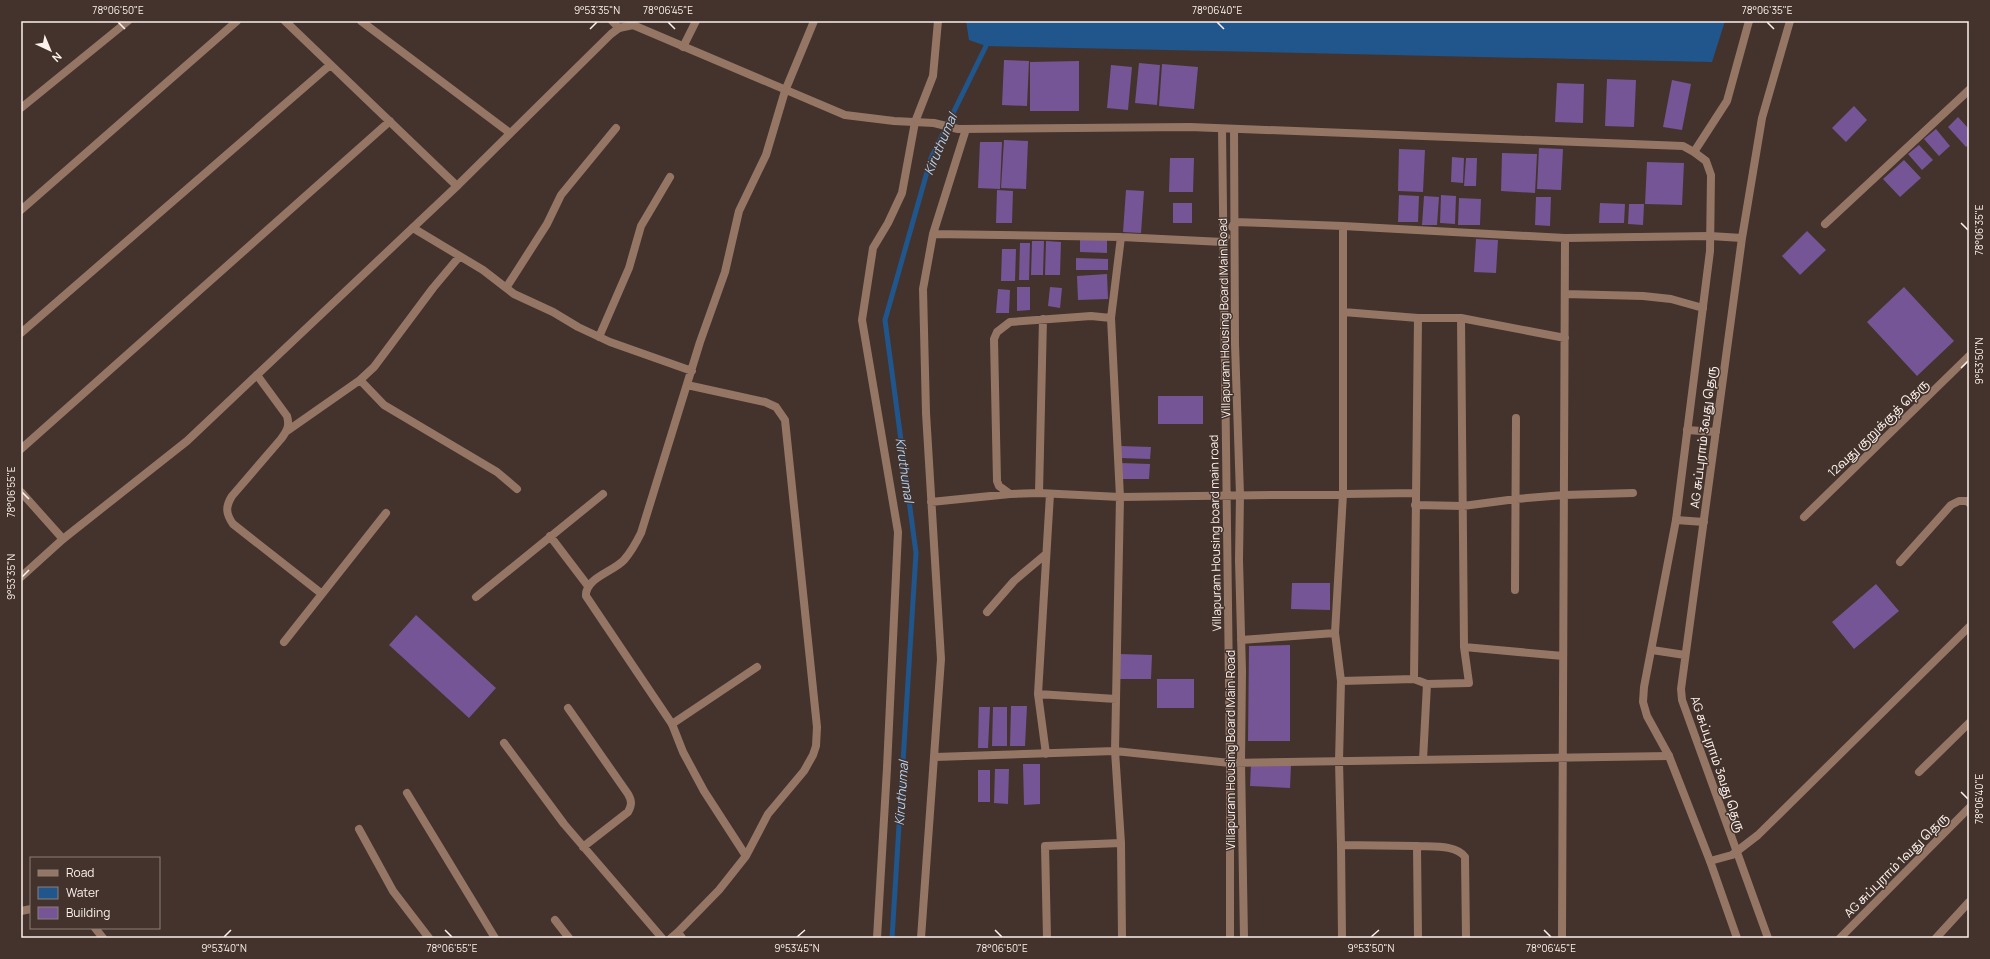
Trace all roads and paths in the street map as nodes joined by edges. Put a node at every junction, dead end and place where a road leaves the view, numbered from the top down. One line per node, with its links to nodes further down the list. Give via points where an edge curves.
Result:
1 (128, 21): 16 (street)
2 (237, 21): 27 (street)
3 (285, 21): 13 (street)
4 (361, 21): 23 (street)
5 (612, 21): 11 (street)
6 (696, 21): 12 (street)
7 (814, 21): 15 (street)
8 (938, 21): 18 (street, via 933,76)
9 (1749, 21): 24 (street, via 1727,101)
10 (1790, 21): 35 (street, AG சுப்புராம் 3வது தெரு, via 1762,118)
11 (619, 28): 12 (street, via 633,25); 23 (street)
12 (683, 47): 15 (street)
13 (330, 65): 17 (street); 47 (street)
14 (1969, 90): 29 (street)
15 (785, 91): 18 (street, via 845,115); 51 (street, via 766,155 739,211 725,272)
16 (21, 108)
17 (390, 122): 26 (street); 59 (street)
18 (915, 122): 20 (street); 140 (street, via 902,193 873,248 862,320 898,532)
19 (616, 128): 39 (street, via 561,195 547,224)
20 (962, 129): 21 (street); 32 (street)
21 (1222, 129): 22 (street); 37 (street, Villapuram Housing board main road)
22 (1234, 129): 24 (street, via 1683,146); 28 (street, Villapuram Housing Board Main Road)
23 (510, 133): 26 (street)
24 (1694, 152): 33 (street, via 1706,161 1712,175)
25 (670, 177): 48 (street, via 641,226 628,268)
26 (457, 186): 31 (street)
27 (21, 210)
28 (1235, 222): 30 (street); 37 (street); 68 (street, Villapuram Housing Board Main Road, via 1235,344)
29 (1825, 224)
30 (1343, 226): 36 (street); 42 (street)
31 (413, 228): 38 (street); 52 (street)
32 (933, 234): 34 (street); 74 (street, via 923,289)
33 (1710, 236): 35 (street); 36 (street); 41 (street)
34 (1121, 237): 37 (street); 43 (street)
35 (1738, 237): 58 (street, AG சுப்புராம் 3வது தெரு)
36 (1565, 238): 40 (street)
37 (1223, 242): 70 (street, Villapuram Housing board main road)
38 (460, 257): 39 (street, via 483,270); 53 (street, via 374,366)
39 (506, 288): 48 (street)
40 (1565, 294): 41 (street, via 1643,296 1671,299); 49 (street)
41 (1703, 308): 56 (street)
42 (1343, 312): 44 (street); 69 (street)
43 (1111, 318): 46 (street, via 1091,316); 72 (street)
44 (1418, 318): 45 (street); 63 (street)
45 (1461, 318): 49 (street); 77 (street)
46 (1043, 319): 62 (street); 66 (street, via 1010,322 997,332 994,339 997,481 999,486)
47 (21, 333)
48 (599, 337): 51 (street)
49 (1565, 338): 71 (street)
50 (1969, 356): 79 (street, 12வது குறுக்குத் தெரு)
51 (692, 371): 54 (street)
52 (256, 375): 57 (street, via 287,416); 83 (street, via 187,441)
53 (360, 380): 57 (street); 60 (street, via 384,405 497,472)
54 (687, 385): 87 (street, via 641,534 623,562); 128 (street, via 765,402 776,407 785,420 817,727 816,746 804,771 768,814)
55 (1516, 418): 73 (street)
56 (1687, 430): 58 (street); 80 (street)
57 (287, 431): 89 (street, via 232,496 227,504 227,512 233,524)
58 (1713, 432): 81 (street, AG சுப்புராம் 3வது தெரு)
59 (21, 449)
60 (517, 489)
61 (21, 492): 83 (street)
62 (1039, 493): 66 (street); 67 (street)
63 (1416, 493): 69 (street); 76 (street)
64 (1633, 493): 71 (street)
65 (603, 494): 82 (street)
66 (1010, 494): 74 (street)
67 (1050, 494): 72 (street); 84 (street)
68 (1240, 494): 69 (street); 70 (street); 94 (street, Villapuram Housing Board Main Road)
69 (1343, 494): 93 (street)
70 (1226, 495): 72 (street); 118 (street, Villapuram Housing board main road)
71 (1564, 495): 73 (street); 99 (street)
72 (1120, 497): 105 (street)
73 (1516, 499): 77 (street); 88 (street)
74 (931, 502): 113 (street, via 941,659)
75 (1969, 503): 85 (street, via 1959,501 1952,505)
76 (1415, 505): 77 (street); 101 (street)
77 (1463, 506): 96 (street)
78 (386, 513): 89 (street)
79 (1804, 517)
80 (1676, 520): 81 (street); 97 (street)
81 (1702, 522): 98 (street, AG சுப்புராம் 3வது தெரு)
82 (550, 536): 87 (street); 90 (street)
83 (63, 539): 86 (street)
84 (1046, 554): 91 (street, via 1014,581); 104 (street)
85 (1900, 562)
86 (21, 577)
87 (588, 586): 108 (street, via 586,596)
88 (1515, 590)
89 (322, 594): 95 (street)
90 (476, 597)
91 (987, 612)
92 (1969, 626): 127 (street, via 1758,835)
93 (1335, 633): 94 (street); 102 (street)
94 (1241, 640): 117 (street, Villapuram Housing Board Main Road)
95 (284, 642)
96 (1464, 647): 99 (street); 103 (street, via 1469,683)
97 (1652, 650): 98 (street); 112 (street, via 1643,702 1647,716)
98 (1681, 654): 127 (street, AG சுப்புராம் 3வது தெரு, via 1682,700)
99 (1563, 656): 114 (street)
100 (757, 667): 108 (street)
101 (1414, 679): 102 (street); 103 (street)
102 (1342, 681): 116 (street)
103 (1427, 684): 115 (street)
104 (1038, 694): 105 (street); 111 (street)
105 (1116, 699): 110 (street)
106 (568, 708): 126 (street, via 632,801 632,807 628,812)
107 (1969, 723): 119 (street)
108 (672, 724): 128 (street, via 683,752 704,791)
109 (504, 743): 126 (street)
110 (1115, 751): 111 (street); 118 (street); 123 (street)
111 (1046, 754): 113 (street)
112 (1669, 756): 114 (street); 129 (street)
113 (935, 757): 141 (street)
114 (1563, 758): 115 (street); 149 (street)
115 (1423, 760): 116 (street)
116 (1339, 761): 117 (street); 124 (street)
117 (1241, 762): 118 (street); 145 (street, Villapuram Housing Board Main Road)
118 (1230, 763): 144 (street, Villapuram Housing board main road)
119 (1919, 772)
120 (407, 793): 136 (street)
121 (1969, 808): 152 (street, AG சுப்புராம் 1வது தெரு)
122 (359, 829): 135 (street, via 395,894)
123 (1121, 843): 142 (street, via 1045,846); 143 (street)
124 (1340, 846): 125 (street); 146 (street)
125 (1417, 846): 147 (street); 148 (street, via 1454,849 1462,852 1465,857)
126 (583, 847): 138 (street)
127 (1734, 853): 129 (street); 151 (street, AG சுப்புராம் 3வது தெரு)
128 (746, 856): 133 (street)
129 (1714, 860): 150 (street)
130 (1969, 902): 153 (street)
131 (555, 920): 137 (street)
132 (96, 929): 134 (street)
133 (680, 935): 139 (street)
134 (103, 938)
135 (429, 938)
136 (495, 938)
137 (569, 938)
138 (662, 938)
139 (672, 938)
140 (877, 938)
141 (921, 938)
142 (1047, 938)
143 (1122, 938)
144 (1230, 938)
145 (1244, 938)
146 (1342, 938)
147 (1418, 938)
148 (1466, 938)
149 (1562, 938)
150 (1737, 938)
151 (1768, 938)
152 (1840, 938)
153 (1936, 938)

